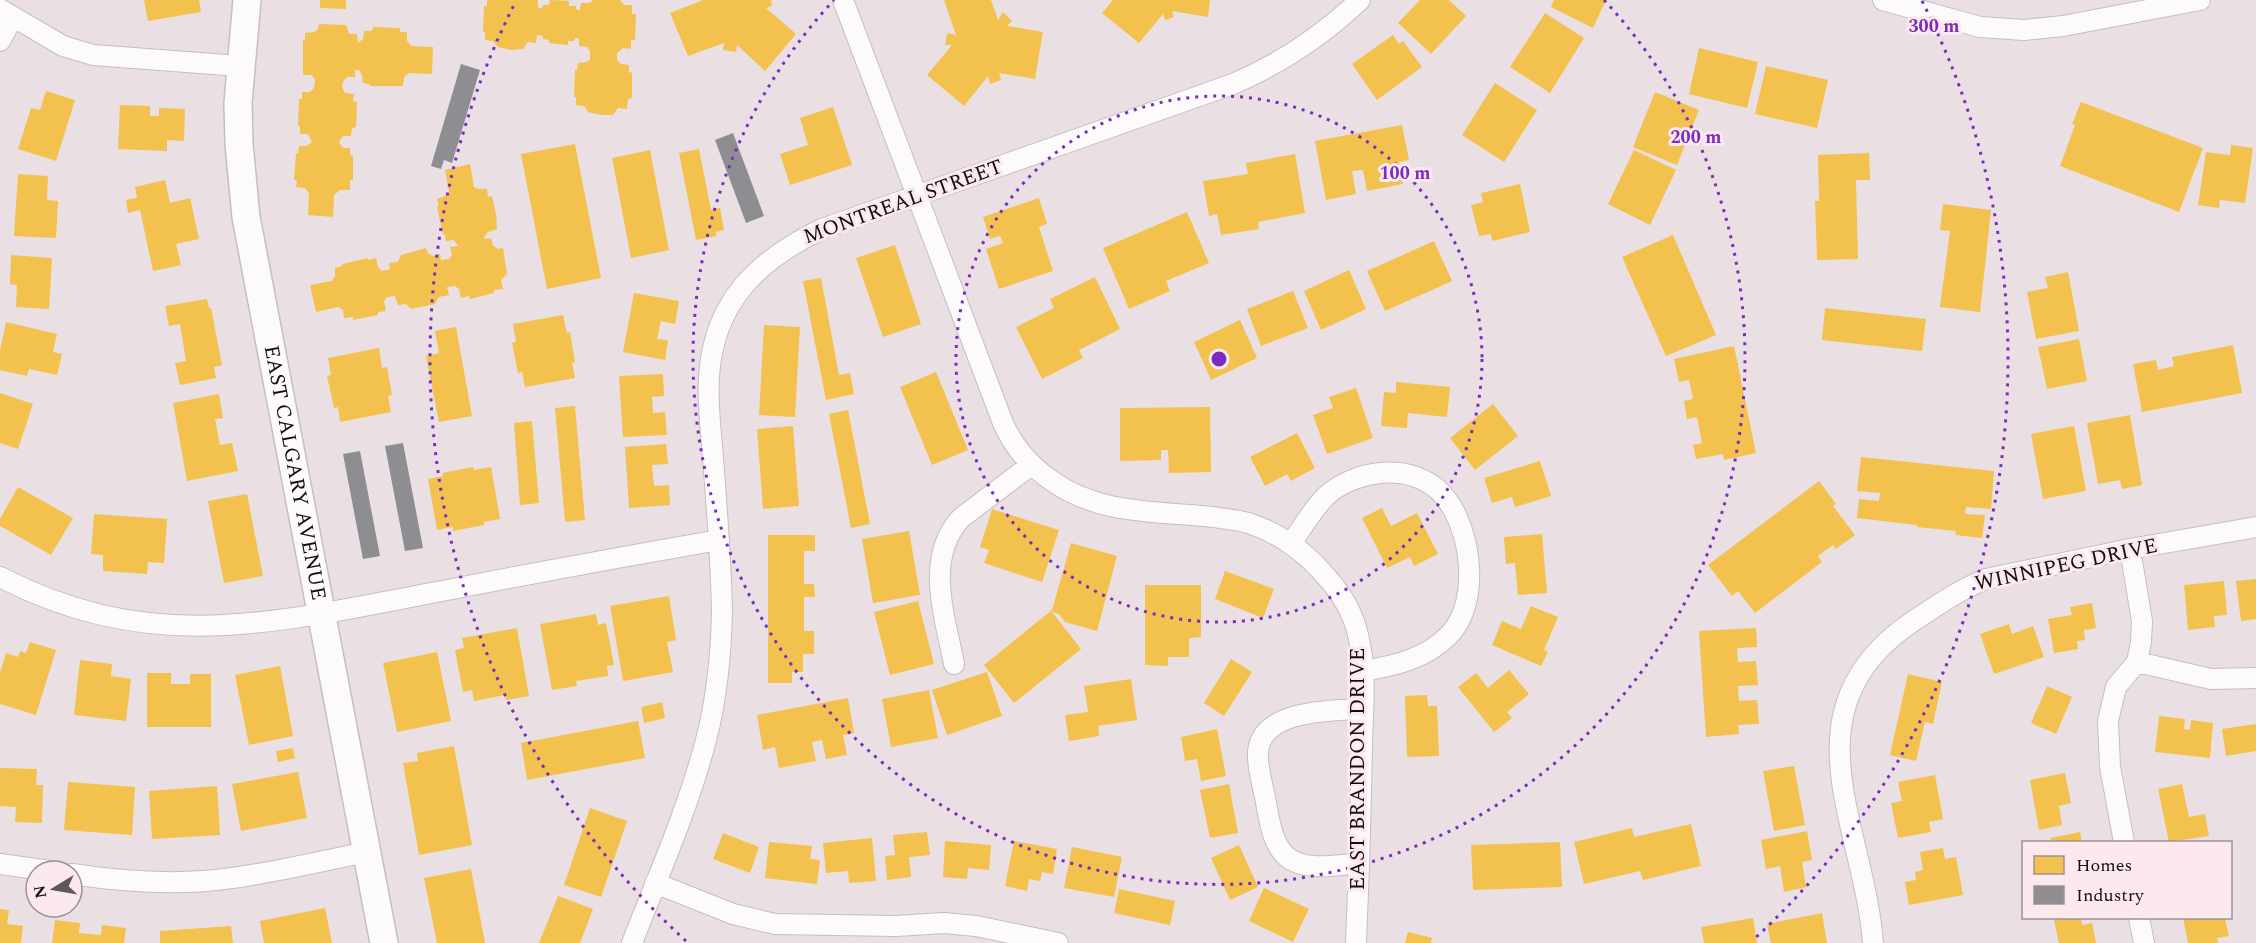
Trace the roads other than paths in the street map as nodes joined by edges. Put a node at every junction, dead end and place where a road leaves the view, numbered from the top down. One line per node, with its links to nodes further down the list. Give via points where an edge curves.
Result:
1 (247, 0): 8 (street, EAST CALGARY AVENUE)
2 (843, 0): 9 (street, EAST BRANDON DRIVE)
3 (1360, 0): 9 (street, MONTREAL STREET, via 1315,38 1258,73)
4 (1884, 0): 5 (street, via 1980,27 2024,30)
5 (2200, 0)
6 (6, 13): 7 (street); 8 (street, via 63,46 93,55)
7 (0, 41)
8 (240, 66): 16 (street, EAST CALGARY AVENUE, via 239,144 246,217)
9 (917, 195): 10 (street, EAST BRANDON DRIVE, via 1003,423 1015,447); 12 (street, MONTREAL STREET, via 795,242 754,272 727,309 717,333 709,377)
10 (1031, 465): 13 (street, EAST BRANDON DRIVE, via 1062,489 1097,504 1248,523); 18 (street, via 961,518 944,545 939,583)
11 (2256, 527): 14 (street, WINNIPEG DRIVE)
12 (719, 540): 16 (street); 28 (street, MONTREAL STREET, via 722,643 714,705 698,770)
13 (1292, 544): 19 (street, EAST BRANDON DRIVE, via 1318,567 1341,596 1358,634); 19 (street, via 1326,496 1371,474 1405,473 1422,479 1448,501 1464,538 1468,559 1467,602 1460,620 1450,635 1418,657)
14 (2130, 549): 17 (street, via 2142,621); 35 (street, WINNIPEG DRIVE, via 1986,579 1965,588 1891,636 1868,661 1845,708 1839,758)
15 (0, 577): 16 (street, via 81,610 163,625 247,625)
16 (321, 613): 23 (street, EAST CALGARY AVENUE)
17 (2137, 662): 20 (street, via 2211,679); 22 (street, via 2116,687 2108,721 2110,766)
18 (954, 664)
19 (1362, 671): 21 (street, EAST BRANDON DRIVE)
20 (2256, 678)
21 (1362, 709): 24 (street, EAST BRANDON DRIVE); 24 (street, via 1280,721 1263,734 1257,754 1271,828 1287,856 1310,865)
22 (2124, 841)
23 (367, 852): 27 (street, via 200,881 133,882); 31 (street, EAST CALGARY AVENUE)
24 (1359, 863): 34 (street, EAST BRANDON DRIVE)
25 (0, 864): 26 (street)
26 (24, 867)
27 (84, 876)
28 (656, 883): 30 (street, via 760,922 805,926 851,924); 32 (street, MONTREAL STREET)
29 (2139, 919): 36 (street)
30 (880, 934): 33 (street, via 944,923)
31 (384, 943)
32 (632, 943)
33 (1058, 943)
34 (1356, 943)
35 (1873, 943)
36 (2144, 943)

